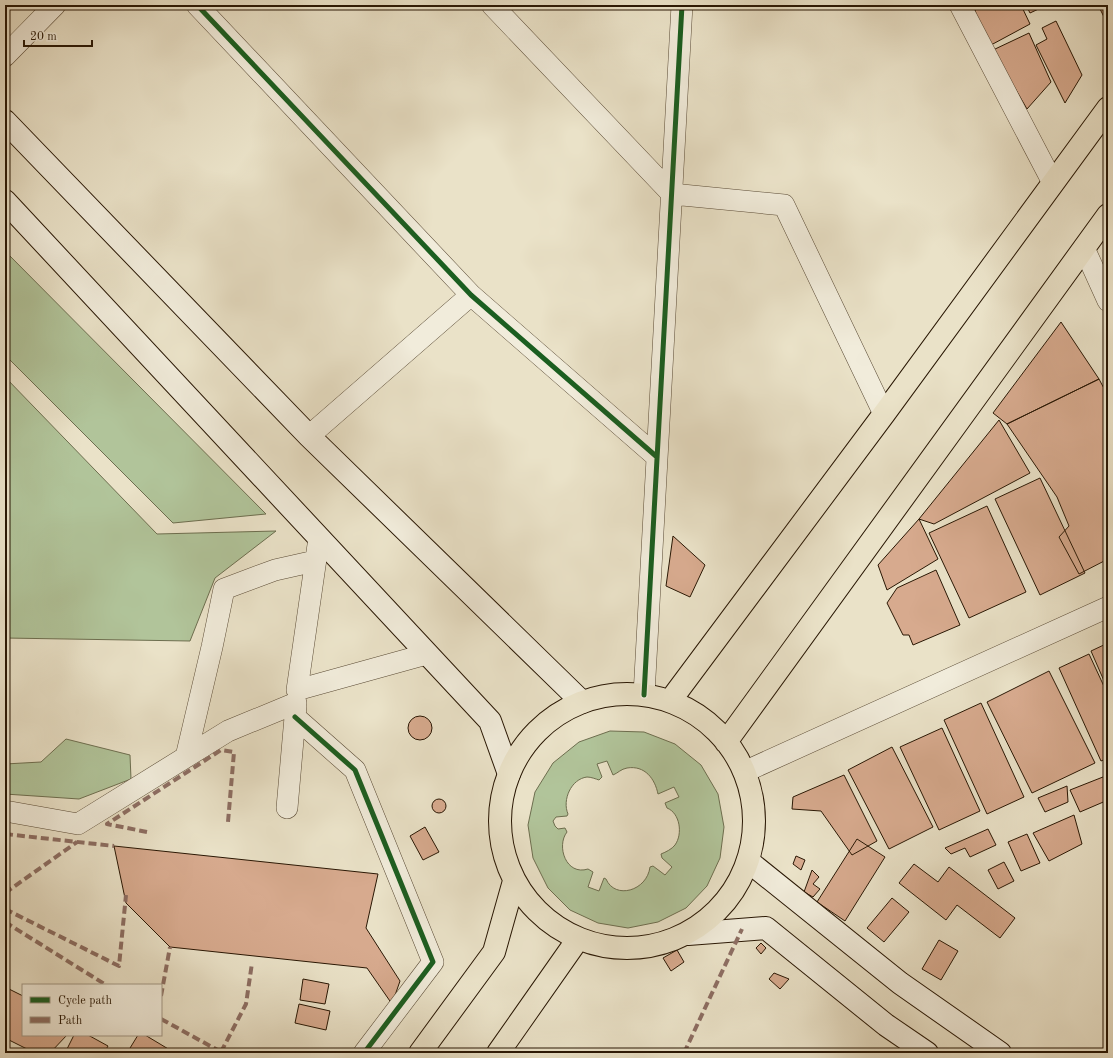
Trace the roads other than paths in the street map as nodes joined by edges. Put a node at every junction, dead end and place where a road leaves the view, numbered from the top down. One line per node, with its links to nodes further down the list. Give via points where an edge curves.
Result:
1 (56, 5): 6 (street)
2 (196, 5): 14 (street)
3 (492, 5): 10 (street)
4 (682, 5): 10 (street)
5 (960, 5): 9 (street)
6 (5, 56)
7 (1108, 108): 9 (main road)
8 (5, 121): 17 (main road)
9 (1053, 183): 16 (main road)
10 (672, 194): 16 (street, via 784,205); 18 (street)
11 (5, 201): 19 (main road)
12 (1108, 215): 13 (main road)
13 (1084, 248): 15 (street); 27 (main road)
14 (471, 295): 17 (street); 18 (street)
15 (1108, 301)
16 (884, 414): 24 (main road)
17 (309, 436): 25 (main road)
18 (657, 457): 23 (street)
19 (319, 538): 20 (street); 22 (main road)
20 (315, 561): 26 (street); 28 (street, via 275,570 224,589)
21 (1108, 608): 29 (street)
22 (427, 654): 26 (street); 30 (main road, via 490,721)
23 (644, 695): 24 (main road); 25 (main road, via 613,694)
24 (670, 701): 27 (main road, via 700,718)
25 (582, 702): 30 (main road, via 551,719 526,743)
26 (296, 703): 28 (street, via 228,731); 31 (street); 38 (street, via 355,770 433,962)
27 (726, 742): 29 (main road)
28 (186, 757): 32 (street, via 78,824)
29 (744, 772): 33 (main road, via 752,801 754,831)
30 (509, 774): 34 (main road, via 500,810 502,846)
31 (287, 808)
32 (5, 811)
33 (748, 860): 35 (main road, via 734,890 714,915); 43 (main road, via 900,983)
34 (514, 881): 36 (main road, via 541,916); 39 (main road, via 494,952)
35 (688, 934): 36 (main road, via 652,947 614,949); 37 (main road, via 766,928)
36 (578, 939): 40 (main road)
37 (886, 1025): 41 (main road); 42 (main road)
38 (364, 1053)
39 (420, 1053)
40 (498, 1053)
41 (908, 1053)
42 (927, 1053)
43 (1000, 1053)

